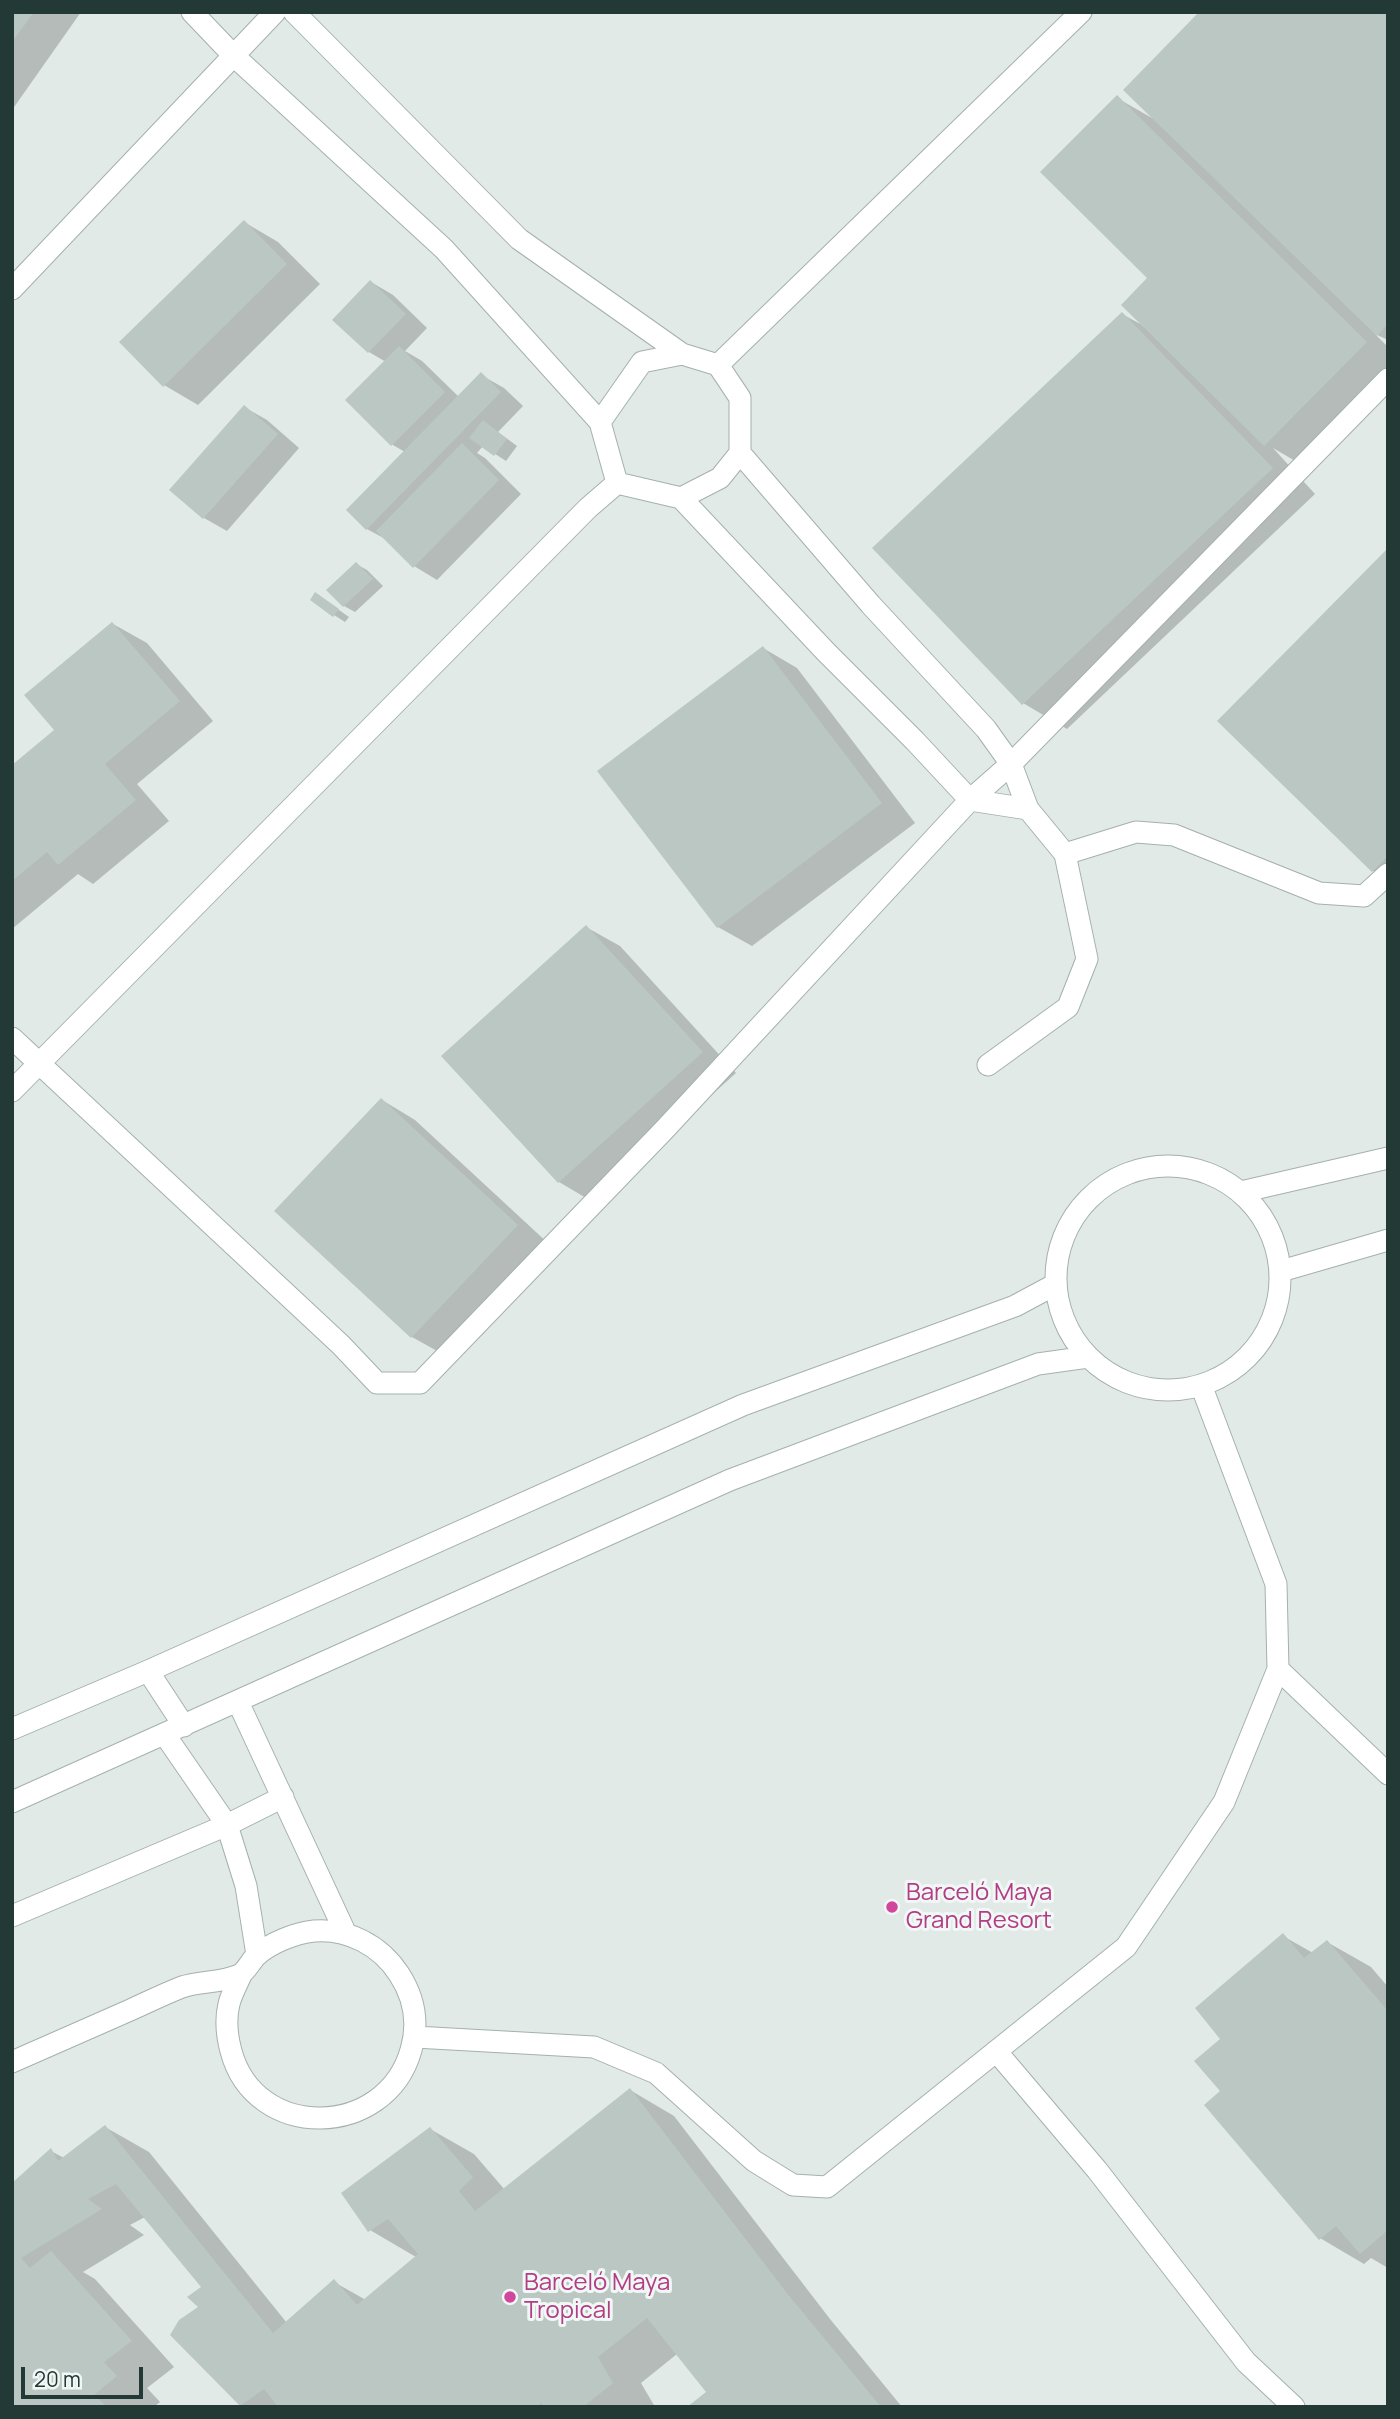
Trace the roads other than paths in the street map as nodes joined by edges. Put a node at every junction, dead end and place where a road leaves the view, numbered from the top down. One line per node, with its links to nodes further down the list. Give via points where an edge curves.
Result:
1 (192, 12): 5 (street)
2 (275, 12): 5 (street)
3 (294, 12): 7 (street, via 519,239)
4 (1081, 12): 8 (street)
5 (234, 56): 6 (street); 10 (street, via 444,249)
6 (12, 289)
7 (682, 354): 8 (street); 10 (street, via 642,362)
8 (718, 365): 11 (street, via 740,398)
9 (1388, 379): 14 (street)
10 (600, 422): 12 (street)
11 (740, 453): 13 (street, via 720,478); 14 (street, via 986,729)
12 (617, 483): 13 (street); 20 (street)
13 (681, 498): 15 (street)
14 (1011, 764): 15 (street); 16 (street)
15 (970, 800): 16 (street); 20 (street, via 665,1129 420,1383 377,1383)
16 (1028, 809): 17 (street)
17 (1065, 854): 18 (street, via 1136,832 1174,835 1319,892 1364,896); 21 (street, via 1087,959 1068,1007)
18 (1388, 874)
19 (12, 1038): 20 (street)
20 (39, 1063): 22 (street)
21 (988, 1065)
22 (12, 1091)
23 (1388, 1158): 24 (street)
24 (1241, 1192): 26 (street, via 1262,1215 1275,1241); 27 (street, via 1209,1174 1172,1166 1136,1171 1102,1187 1076,1214 1060,1247)
25 (1388, 1240): 26 (street)
26 (1281, 1271): 29 (street, via 1277,1308 1261,1342 1235,1368)
27 (1056, 1284): 28 (street, via 1061,1311); 31 (street, via 1015,1306 743,1405)
28 (1088, 1357): 29 (street, via 1112,1375 1141,1387 1171,1390); 32 (street, via 1038,1363 730,1480)
29 (1201, 1385): 30 (street, via 1276,1584)
30 (1278, 1669): 35 (street); 44 (street, via 1224,1802 1126,1947)
31 (148, 1671): 33 (street); 34 (street)
32 (238, 1702): 34 (street); 36 (street)
33 (12, 1729)
34 (174, 1730): 37 (street); 38 (street)
35 (1388, 1774)
36 (283, 1797): 38 (street); 40 (street)
37 (12, 1802)
38 (227, 1825): 39 (street); 41 (street, via 246,1886)
39 (12, 1916)
40 (346, 1934): 41 (street, via 314,1931 284,1939); 43 (street, via 371,1945 391,1962 415,2010)
41 (257, 1955): 42 (street)
42 (241, 1975): 43 (street, via 229,2004 227,2034 234,2063 251,2089 275,2108 304,2118 335,2118 364,2109 389,2091 406,2067); 45 (street, via 183,1987)
43 (415, 2037): 44 (street, via 594,2047 656,2073 754,2161 793,2185 827,2187)
44 (996, 2052): 46 (street, via 1097,2170 1246,2362)
45 (12, 2062)
46 (1294, 2407)

